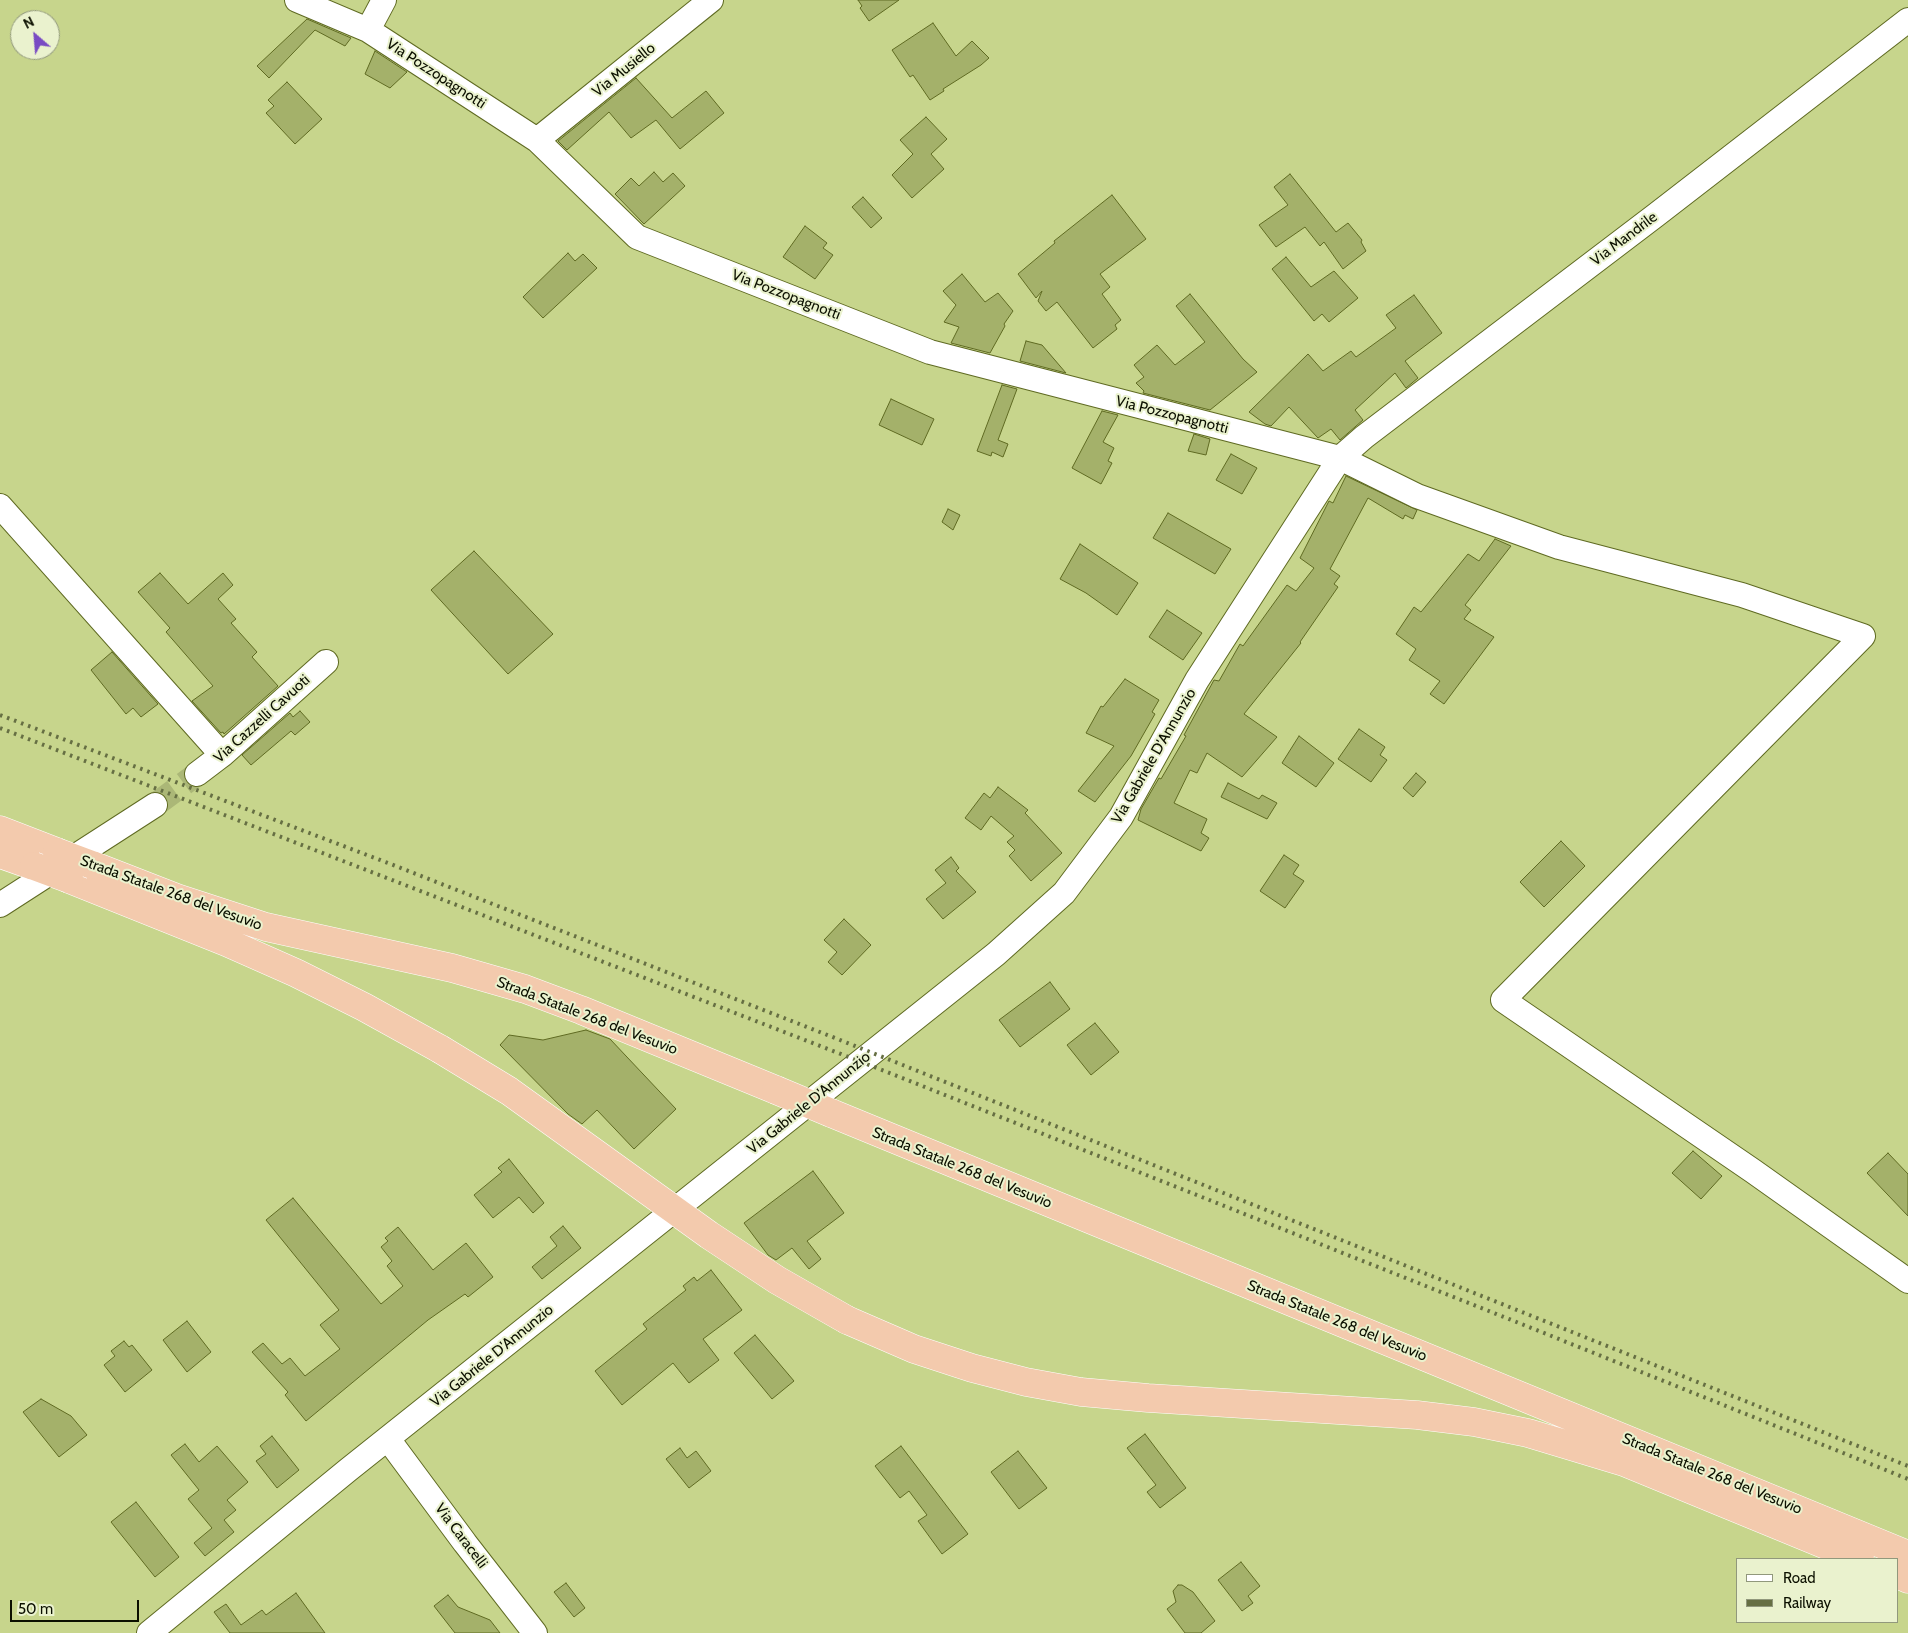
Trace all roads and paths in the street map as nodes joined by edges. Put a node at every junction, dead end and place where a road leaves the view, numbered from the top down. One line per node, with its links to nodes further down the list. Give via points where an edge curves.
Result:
1 (296, 0): 5 (street, Via Pozzopagnotti)
2 (384, 0): 5 (street)
3 (711, 0): 6 (street, Via Musiello)
4 (1908, 20): 7 (street, Via Mandrile)
5 (368, 30): 6 (street, Via Pozzopagnotti)
6 (537, 140): 7 (street, Via Pozzopagnotti, via 637,237 930,352)
7 (1340, 458): 16 (street, Via Pozzopagnotti, via 1417,496 1559,547 1742,595 1862,636 1502,1000); 17 (street, Via Gabriele D'Annunzio, via 1197,680 1121,817 1064,893 996,954)
8 (0, 506): 10 (street)
9 (326, 662): 10 (street, Via Cazzelli Cavuoti)
10 (222, 755): 11 (street, Via Cazzelli Cavuoti)
11 (197, 774)
12 (155, 805): 15 (street)
13 (0, 830): 18 (highway, Strada Statale 268 del Vesuvio, bridge, via 186,901 266,927 452,968 525,989 581,1010)
14 (0, 854): 19 (highway, Strada Statale 268 del Vesuvio, bridge, via 226,942 364,1007 509,1091 777,1280 847,1320 914,1349 1026,1382 1081,1392 1417,1414 1528,1433 1632,1465)
15 (0, 905)
16 (1908, 1281)
17 (388, 1439): 20 (street, Via Gabriele D'Annunzio); 21 (street, Via Caracelli)
18 (1908, 1555)
19 (1858, 1558)
20 (149, 1633)
21 (535, 1633)

